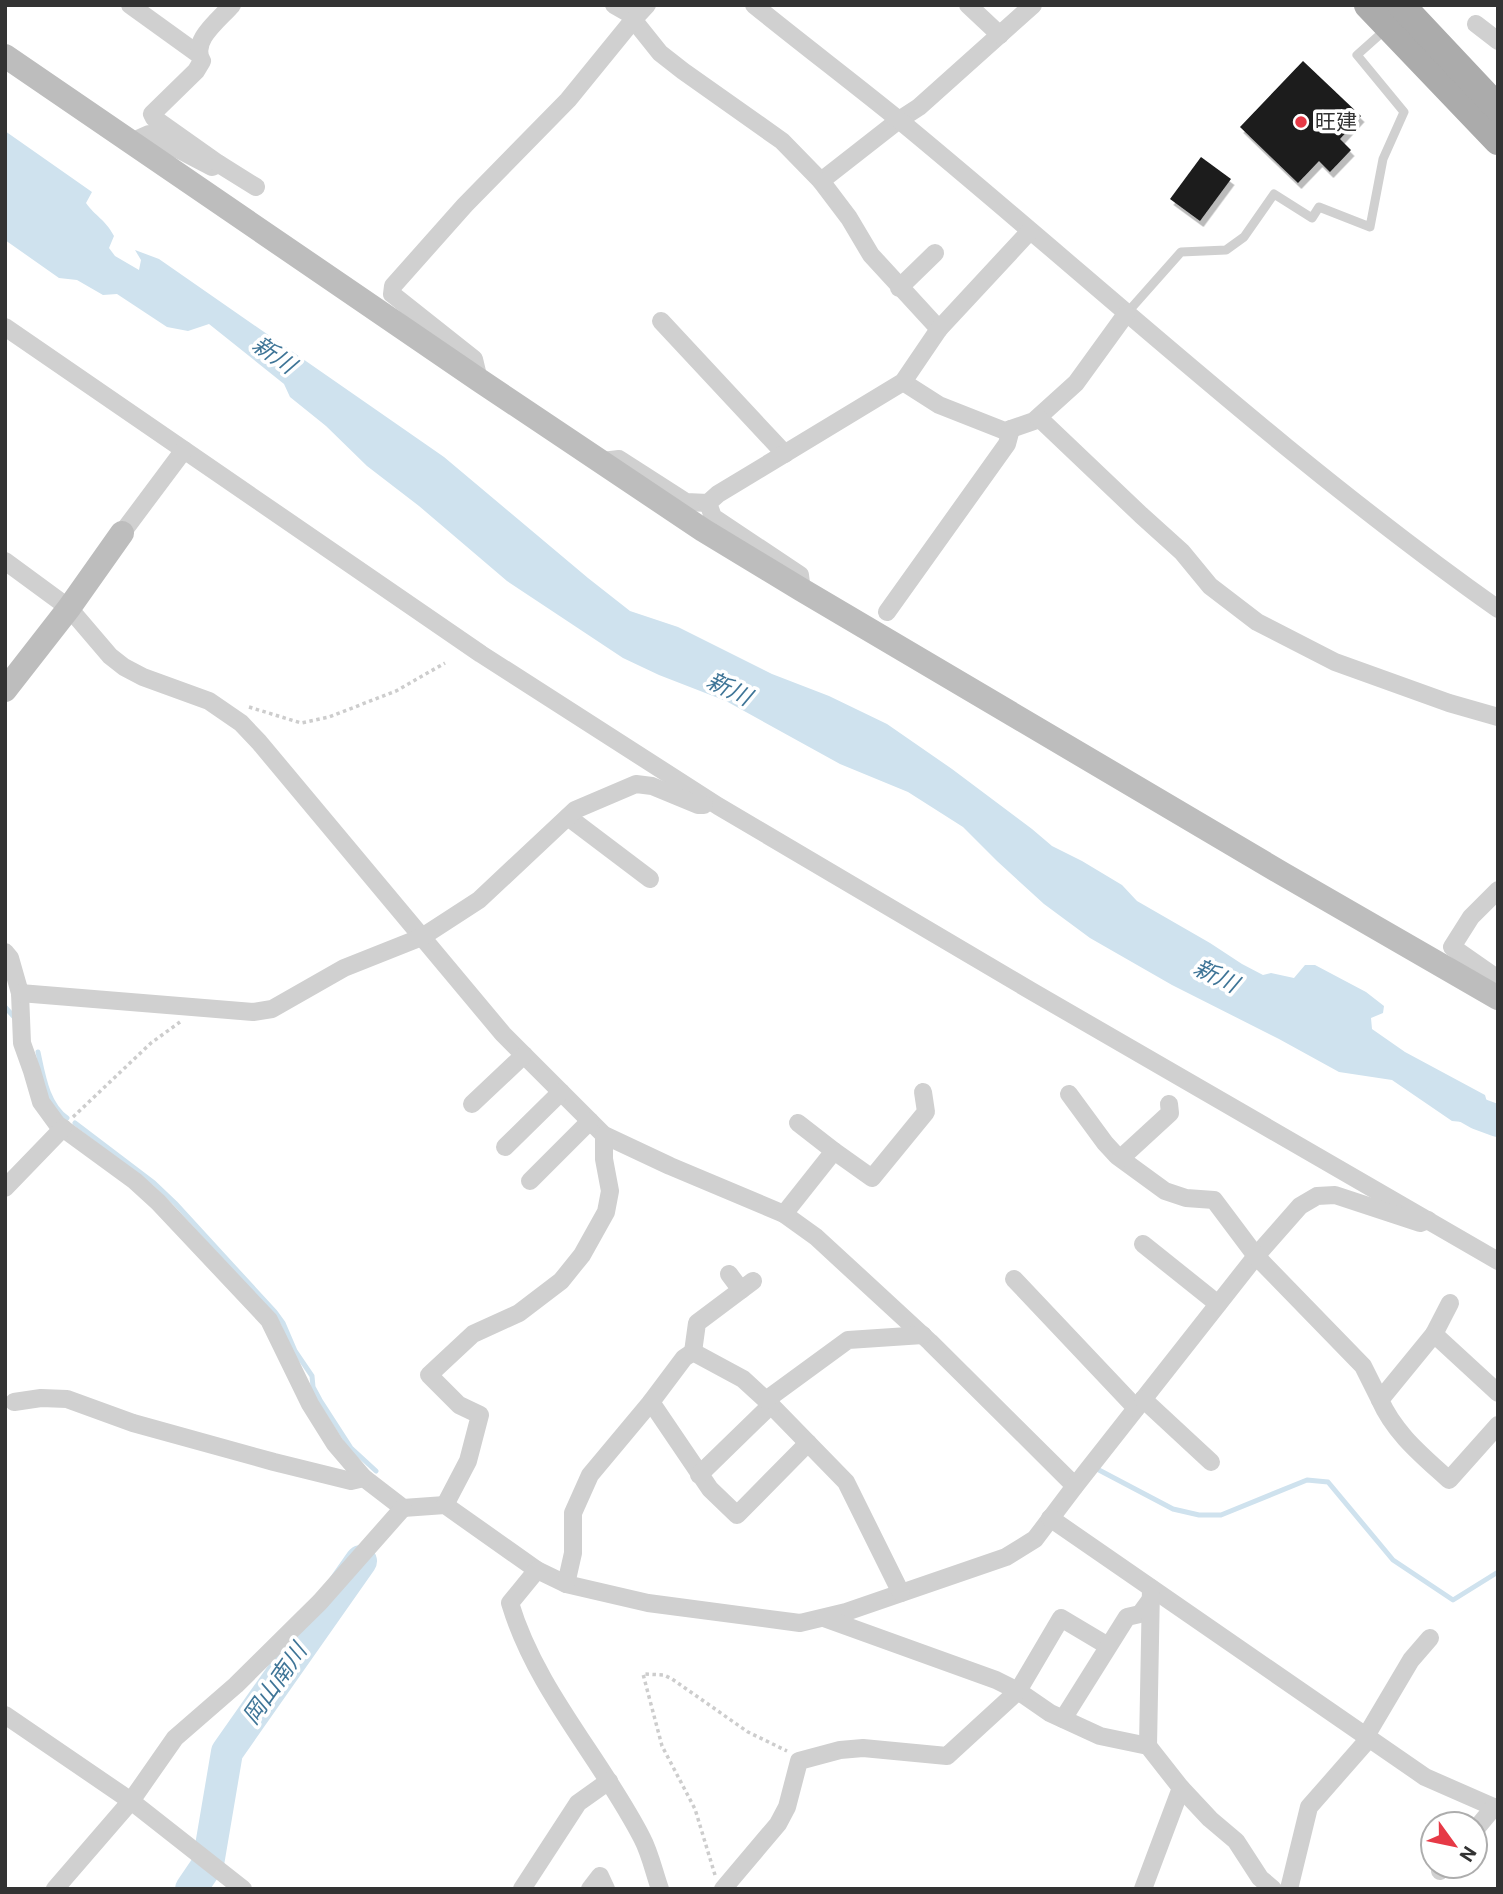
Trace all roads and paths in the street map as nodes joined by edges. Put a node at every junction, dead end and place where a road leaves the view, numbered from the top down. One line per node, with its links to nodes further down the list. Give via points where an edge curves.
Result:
1 (130, 5): 14 (street)
2 (232, 5): 14 (street, via 200,41)
3 (614, 5): 10 (street)
4 (648, 5): 10 (street)
5 (754, 5): 17 (street)
6 (968, 5): 12 (street)
7 (1033, 5): 12 (street)
8 (1368, 5): 9 (main road)
9 (1395, 16): 16 (main road); 18 (main road); 26 (lane, via 1357,55 1404,112 1383,159 1370,228 1320,206 1312,218 1274,194 1244,237 1226,250 1181,252)
10 (634, 19): 21 (street, via 660,52 782,141); 30 (street, via 568,100 393,286 392,294 474,359)
11 (1476, 24): 13 (street)
12 (1000, 35): 17 (street)
13 (1498, 41)
14 (198, 54): 20 (street, via 202,61 196,71 152,114)
15 (5, 56): 19 (street)
16 (1498, 108)
17 (899, 120): 21 (street); 23 (street)
18 (1498, 141)
19 (131, 142): 20 (street, via 149,134 212,167); 30 (street)
20 (219, 164): 22 (street)
21 (821, 181): 25 (street)
22 (256, 187)
23 (1030, 232): 26 (street); 29 (street)
24 (935, 253): 25 (street)
25 (899, 288): 29 (street)
26 (1126, 314): 32 (street, via 1076,383); 42 (street, via 1326,478)
27 (661, 321): 35 (street)
28 (5, 327): 34 (street)
29 (939, 328): 31 (street)
30 (479, 380): 36 (street)
31 (903, 382): 33 (street, via 939,405); 35 (street)
32 (1038, 418): 33 (street); 47 (street, via 1182,552 1210,586 1257,622 1335,662)
33 (1011, 429): 43 (street, via 1007,444)
34 (184, 450): 38 (street); 48 (street, via 481,654)
35 (785, 454): 37 (street)
36 (601, 461): 37 (street, via 619,459 686,502); 40 (street)
37 (709, 503): 40 (street, via 713,517 800,575)
38 (122, 533): 41 (street)
39 (5, 561): 41 (street)
40 (802, 590): 56 (street)
41 (69, 608): 45 (street); 52 (street, via 124,667 209,701 241,723)
42 (1498, 609)
43 (887, 612)
44 (445, 663): 46 (path, via 396,691 301,723)
45 (5, 691)
46 (243, 705)
47 (1498, 717)
48 (718, 806): 49 (street, via 636,784); 74 (street)
49 (568, 817): 50 (street); 52 (street, via 479,900)
50 (650, 879)
51 (1498, 890): 54 (street, via 1471,917 1452,947)
52 (422, 937): 57 (street, via 344,968 272,1009); 58 (street)
53 (5, 952): 55 (street)
54 (1498, 979)
55 (20, 993): 57 (street); 66 (street, via 22,1043 41,1102)
56 (1498, 998)
57 (182, 1007): 66 (path, via 181,1021 151,1043)
58 (524, 1055): 60 (street); 62 (street)
59 (923, 1091): 69 (street, via 926,1112 872,1178)
60 (561, 1092): 64 (street); 68 (street)
61 (1069, 1094): 70 (street)
62 (472, 1104)
63 (1169, 1104): 70 (street, via 1170,1113)
64 (590, 1121): 67 (street); 71 (street)
65 (798, 1123): 69 (street)
66 (63, 1128): 72 (street); 95 (street, via 158,1202 269,1320 310,1404)
67 (604, 1135): 73 (street); 97 (street, via 608,1202 582,1255 561,1281 519,1313 473,1334 429,1374 459,1405 480,1415 468,1461)
68 (505, 1147)
69 (834, 1150): 73 (street)
70 (1121, 1158): 76 (street, via 1165,1191 1214,1200)
71 (530, 1181)
72 (5, 1188)
73 (785, 1214): 83 (street)
74 (1427, 1220): 76 (street, via 1420,1223 1335,1195 1317,1196 1300,1206); 77 (street)
75 (1143, 1244): 81 (street)
76 (1256, 1256): 81 (street); 86 (street, via 1363,1366)
77 (1498, 1261)
78 (729, 1274): 84 (street, via 747,1286 697,1323)
79 (1014, 1279): 90 (street)
80 (1450, 1303): 82 (street)
81 (1218, 1304): 90 (street)
82 (1434, 1334): 85 (street); 86 (street)
83 (923, 1335): 89 (street, via 848,1340); 96 (street)
84 (693, 1352): 88 (street); 89 (street, via 743,1379)
85 (1498, 1393)
86 (1380, 1400): 91 (street, via 1388,1419 1449,1480)
87 (14, 1402): 95 (street, via 67,1399 132,1423 274,1462 351,1480)
88 (651, 1402): 94 (street); 101 (street, via 590,1475 573,1513 573,1553)
89 (768, 1403): 92 (street); 94 (street)
90 (1140, 1404): 93 (street); 96 (street)
91 (1498, 1425)
92 (808, 1443): 94 (street, via 737,1515); 102 (street, via 846,1482)
93 (1211, 1462)
94 (699, 1475)
95 (364, 1478): 98 (street)
96 (1075, 1486): 99 (street)
97 (445, 1505): 98 (street); 100 (street)
98 (403, 1508): 115 (street, via 320,1602 175,1738)
99 (1050, 1518): 102 (street, via 1035,1539 1006,1557); 103 (street)
100 (537, 1570): 101 (street); 113 (street, via 510,1603 517,1626 546,1685)
101 (566, 1584): 104 (street, via 648,1603 772,1620 800,1623)
102 (901, 1593): 104 (street)
103 (1151, 1594): 106 (street, via 1140,1614 1127,1617); 110 (street); 111 (street)
104 (824, 1618): 107 (street)
105 (1430, 1638): 110 (street, via 1411,1660)
106 (1108, 1646): 107 (street, via 1061,1618); 109 (street)
107 (1018, 1691): 109 (street); 112 (street, via 947,1756 863,1748)
108 (5, 1715): 115 (street)
109 (1063, 1718): 111 (street, via 1100,1736)
110 (1366, 1736): 116 (street, via 1425,1777); 126 (street, via 1366,1742 1309,1807)
111 (1148, 1746): 114 (street)
112 (799, 1761): 117 (street, via 778,1824); 117 (path, via 672,1679 643,1674 662,1746 695,1809)
113 (609, 1780): 120 (street, via 578,1803); 123 (street, via 644,1840)
114 (1181, 1788): 124 (street); 125 (street, via 1237,1841 1260,1878)
115 (131, 1801): 118 (street); 119 (street)
116 (1496, 1808)
117 (719, 1882)
118 (55, 1889)
119 (243, 1889)
120 (522, 1889)
121 (590, 1889): 122 (street, via 600,1876)
122 (606, 1889)
123 (660, 1889)
124 (1143, 1889)
125 (1273, 1889)
126 (1289, 1889)

